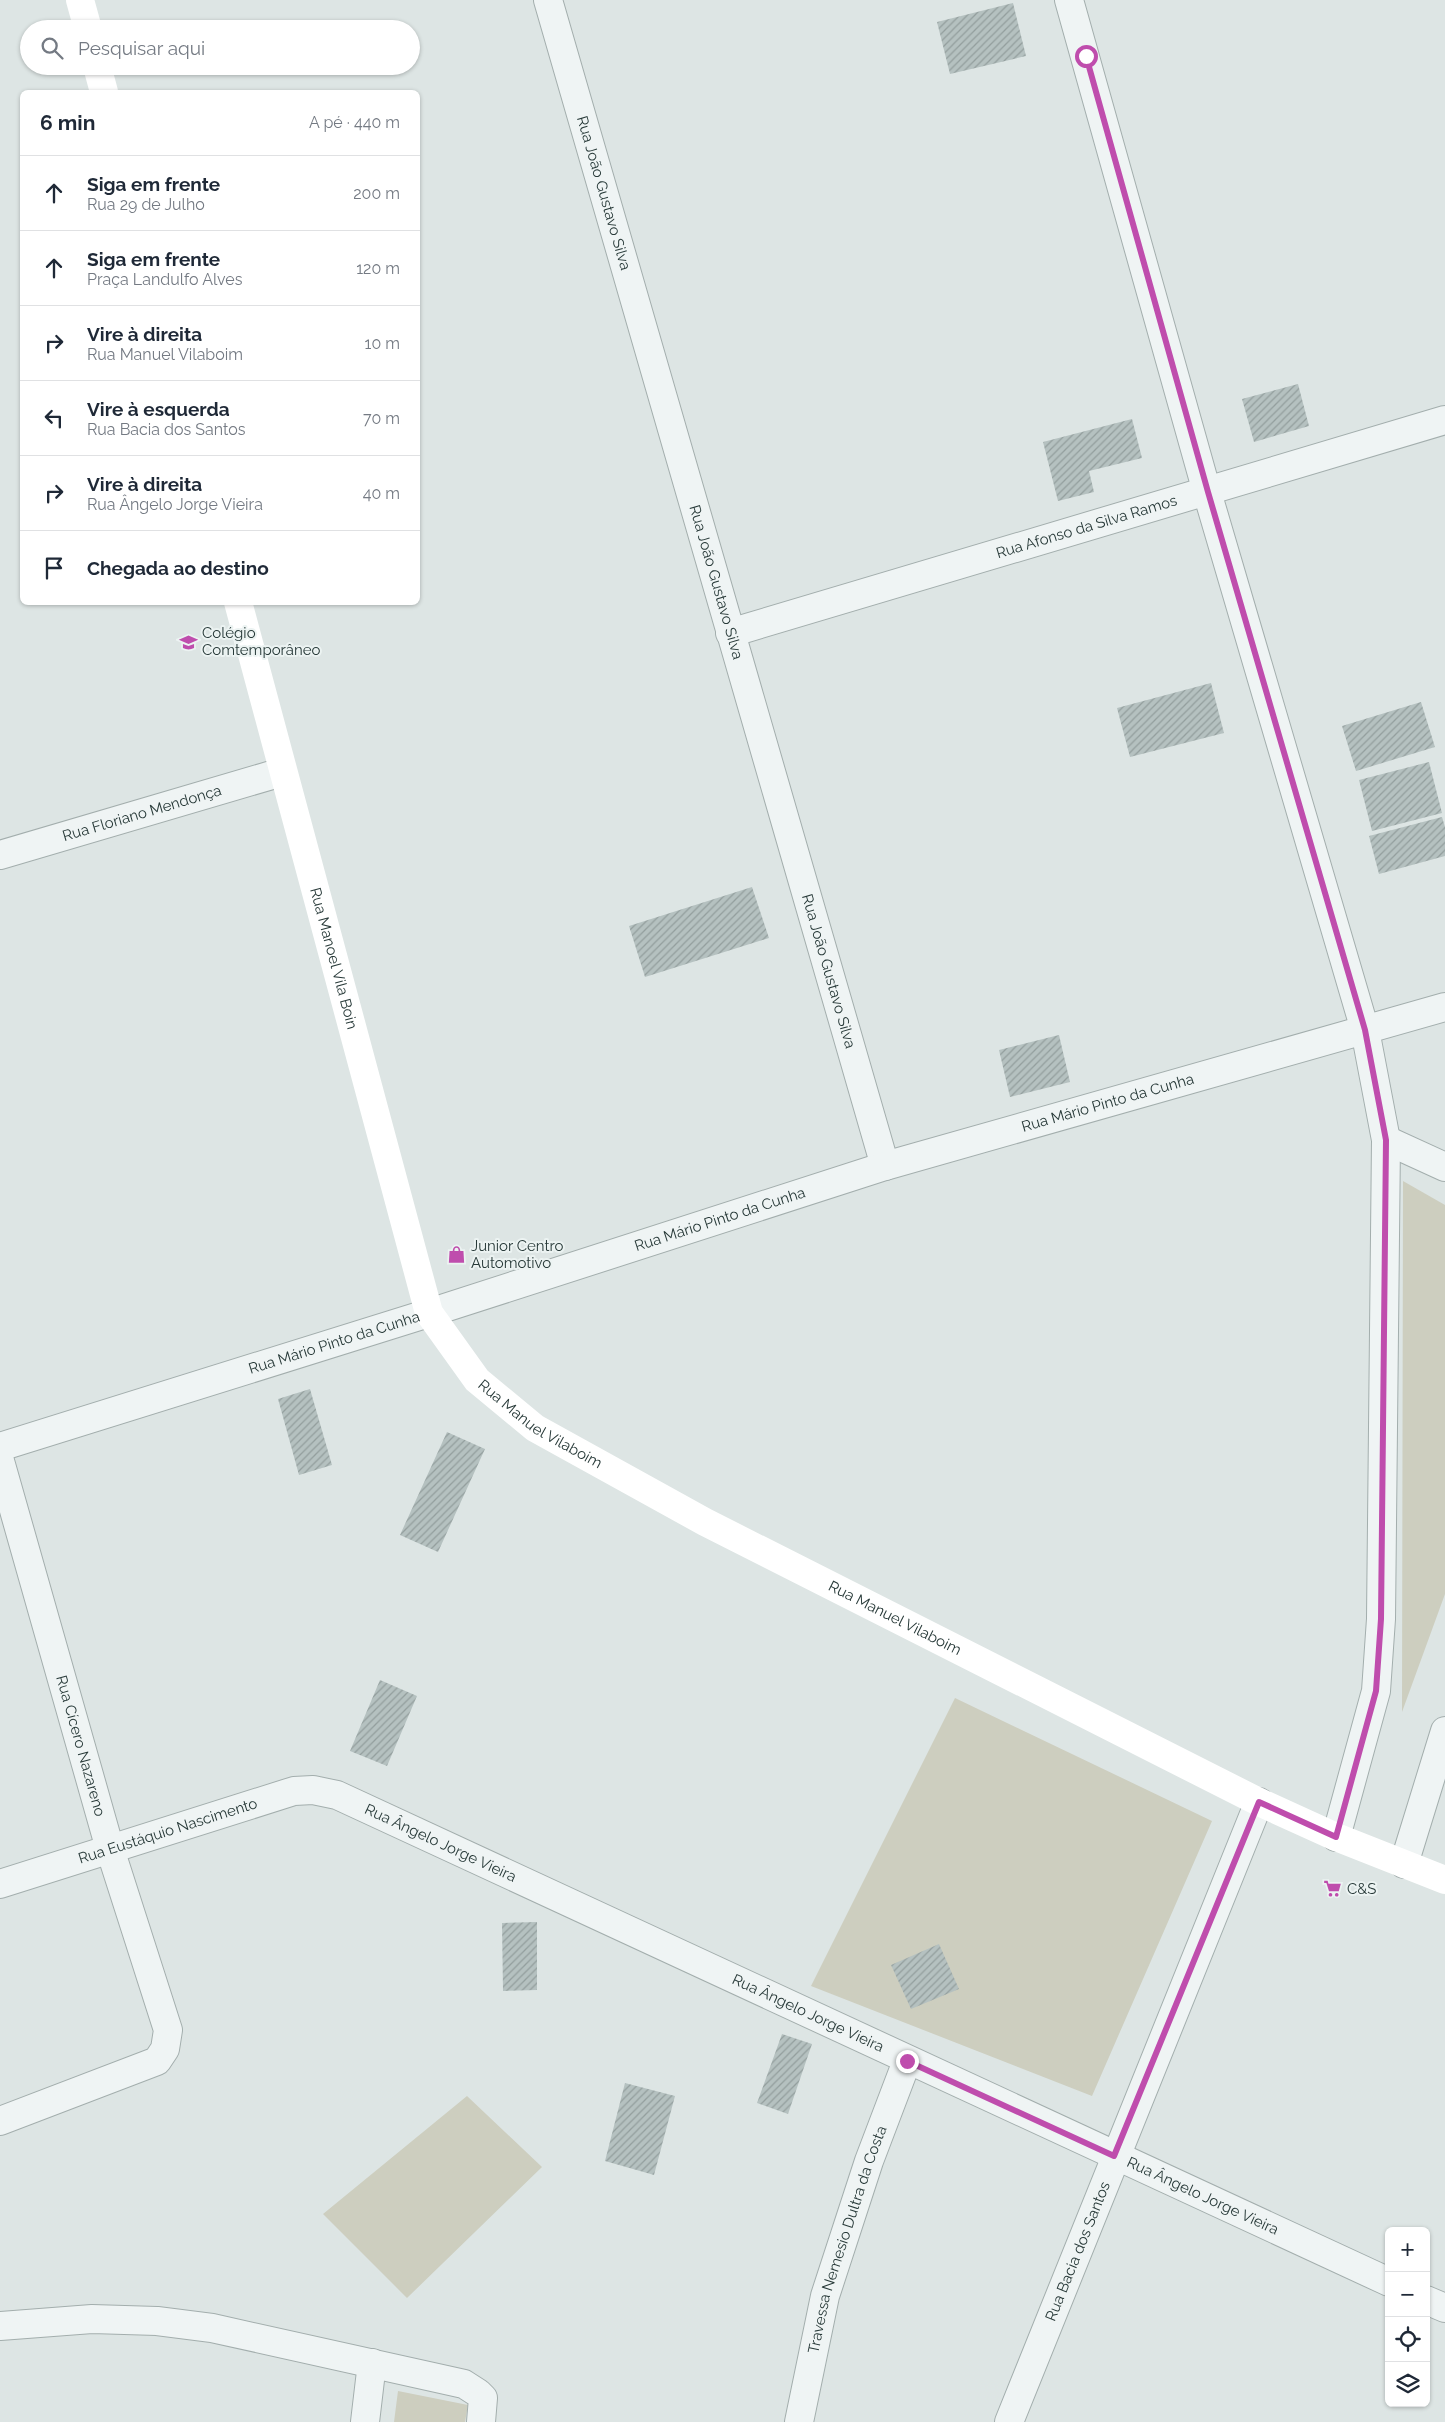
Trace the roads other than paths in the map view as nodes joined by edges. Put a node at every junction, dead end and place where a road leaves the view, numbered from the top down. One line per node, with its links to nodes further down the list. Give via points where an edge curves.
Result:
1 (80, 0): 4 (main road)
2 (548, 0): 10 (street, Rua João Gustavo Silva)
3 (1069, 0): 8 (street)
4 (86, 20)
5 (99, 75): 6 (main road)
6 (103, 90)
7 (1445, 420): 8 (street, Rua Afonso da Silva Ramos)
8 (1208, 492): 10 (street, Rua Afonso da Silva Ramos); 14 (street)
9 (239, 605): 11 (main road, Rua Manoel Vila Boin)
10 (730, 633): 16 (street, Rua João Gustavo Silva)
11 (282, 772): 12 (street, Rua Floriano Mendonça); 18 (main road, Rua Manoel Vila Boin)
12 (0, 855)
13 (1445, 1007): 14 (street, Rua Mário Pinto da Cunha)
14 (1365, 1030): 15 (street); 16 (street, Rua Mário Pinto da Cunha)
15 (1386, 1140): 17 (street); 24 (street, via 1381,1628 1376,1691)
16 (886, 1166): 18 (street, Rua Mário Pinto da Cunha)
17 (1445, 1168)
18 (429, 1313): 19 (street, Rua Mário Pinto da Cunha); 23 (main road, Rua Manuel Vilaboim, via 477,1380 535,1428 705,1522)
19 (0, 1447)
20 (0, 1461): 25 (street, Rua Cícero Nazareno)
21 (1445, 1730): 26 (street)
22 (337, 1795): 25 (street, Rua Eustáquio Nascimento, via 313,1790 294,1791); 29 (street, Rua Ângelo Jorge Vieira)
23 (1259, 1802): 24 (main road, Rua Manuel Vilaboim); 31 (street, Rua Bacia dos Santos)
24 (1336, 1837): 26 (main road, Rua Manuel Vilaboim)
25 (110, 1849): 28 (street, Rua Eustáquio Nascimento); 30 (street, Rua Cícero Nazareno, via 168,2030 165,2049 156,2061)
26 (1404, 1864): 27 (main road, Rua Manuel Vilaboim)
27 (1445, 1880)
28 (0, 1884)
29 (907, 2061): 31 (street, Rua Ângelo Jorge Vieira); 39 (street, Travessa Nemesio Dultra da Costa, via 869,2161 825,2296)
30 (0, 2121)
31 (1114, 2156): 32 (street, Rua Ângelo Jorge Vieira); 40 (street, Rua Bacia dos Santos)
32 (1385, 2280)
33 (1430, 2302): 34 (street)
34 (1445, 2308)
35 (0, 2326): 36 (street, via 92,2319 157,2321 212,2328)
36 (372, 2363): 37 (street); 38 (street, via 464,2384 483,2398)
37 (365, 2422)
38 (481, 2422)
39 (799, 2422)
40 (1009, 2422)

